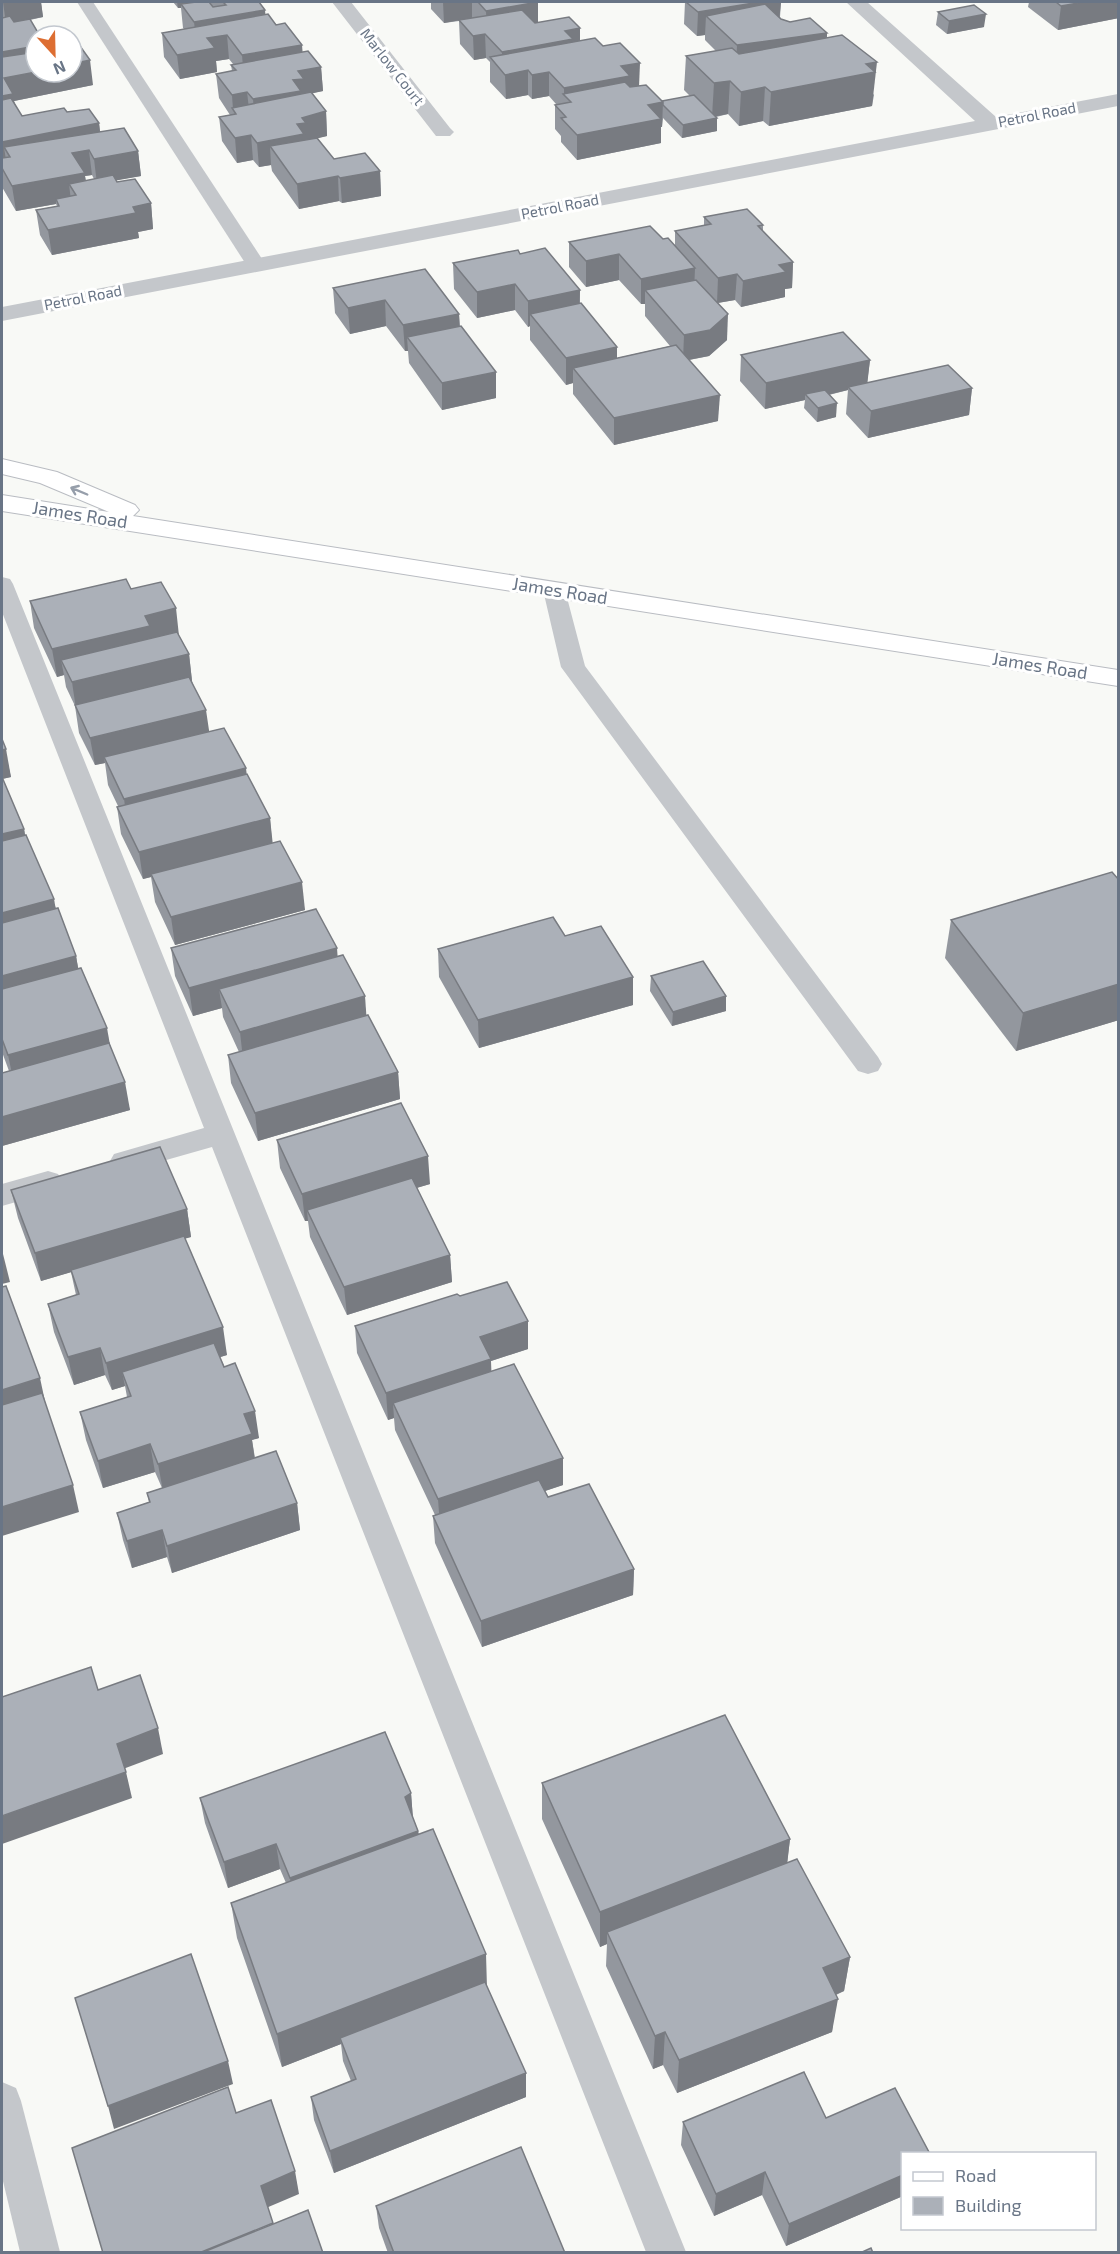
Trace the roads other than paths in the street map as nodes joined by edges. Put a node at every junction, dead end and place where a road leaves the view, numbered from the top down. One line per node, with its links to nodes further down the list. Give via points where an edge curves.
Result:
1 (86, 2): 7 (lane)
2 (341, 2): 6 (street, Marlow Court)
3 (856, 2): 5 (street)
4 (1119, 100): 5 (street, Petrol Road)
5 (991, 124): 7 (street, Petrol Road)
6 (443, 132)
7 (255, 265): 8 (street, Petrol Road)
8 (2, 314)
9 (2, 466): 11 (main road, one-way to 9, via 48,477)
10 (2, 503): 11 (main road, James Road)
11 (172, 530): 13 (main road, James Road)
12 (2, 584): 16 (lane)
13 (554, 590): 14 (main road, James Road); 15 (lane, via 573,667)
14 (1119, 678)
15 (868, 1064)
16 (220, 1134): 17 (lane); 20 (lane)
17 (2, 1195)
18 (2, 2101): 19 (lane)
19 (40, 2253)
20 (666, 2253)

